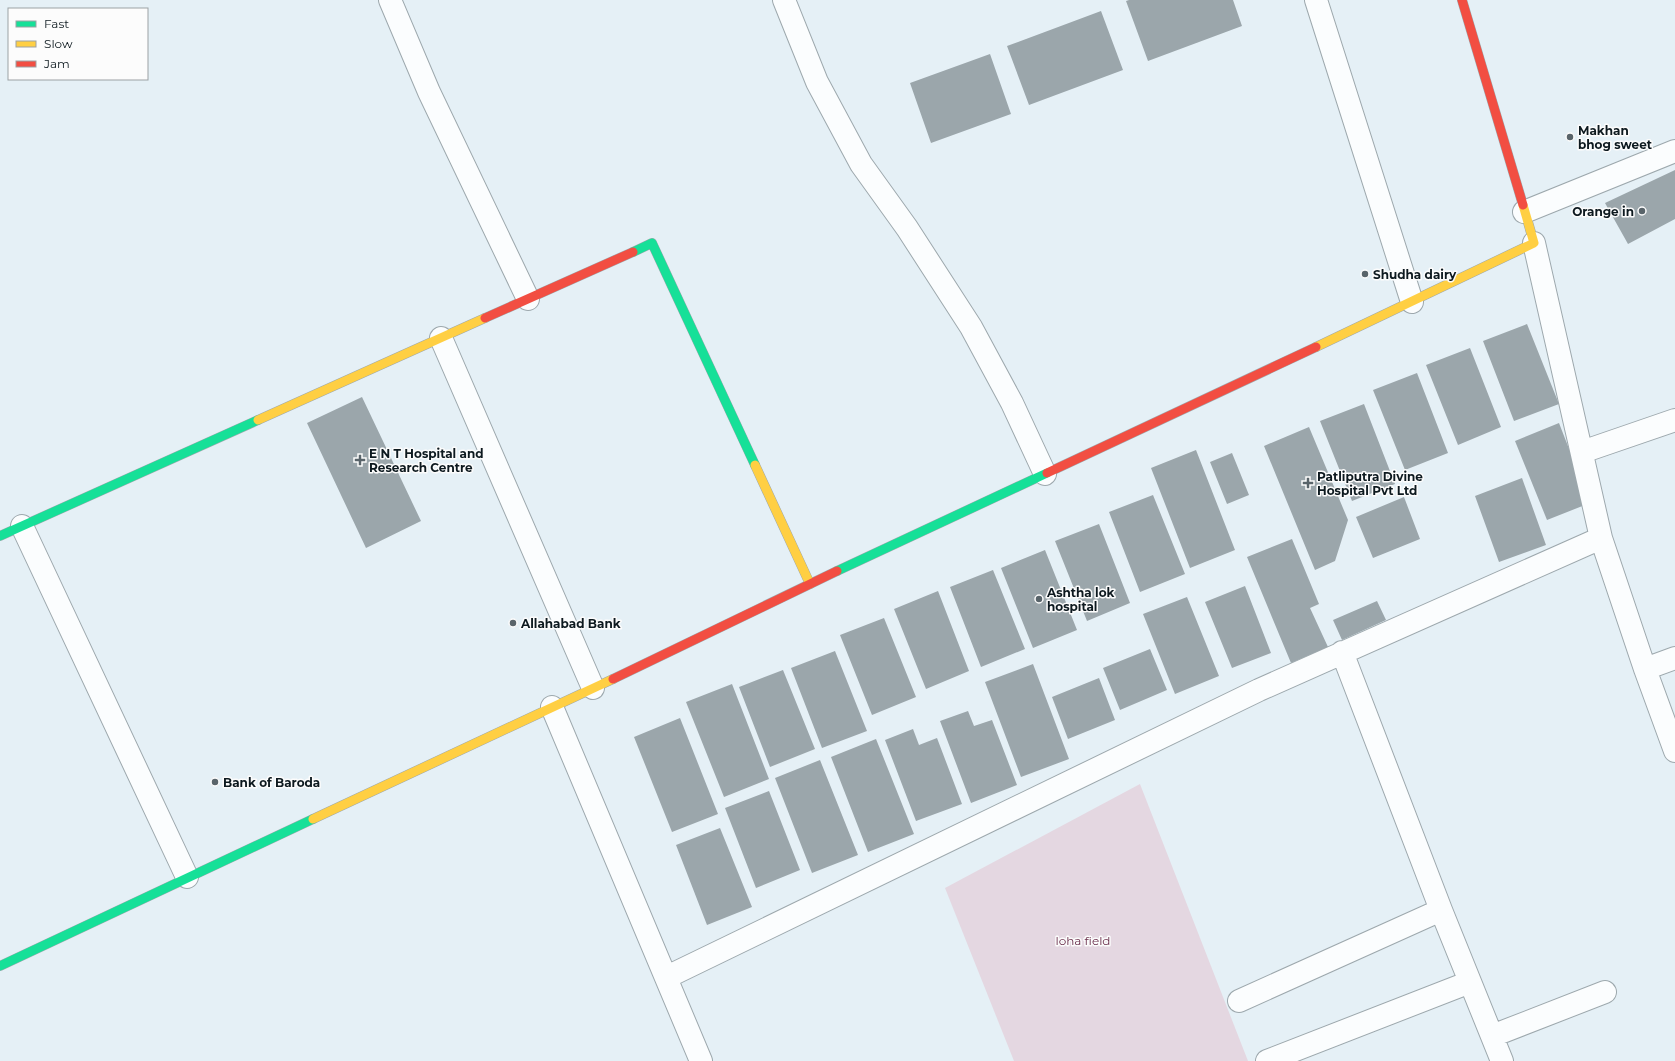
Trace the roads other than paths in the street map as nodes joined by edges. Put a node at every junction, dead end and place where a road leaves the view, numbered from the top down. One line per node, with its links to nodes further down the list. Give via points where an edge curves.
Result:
1 (390, 0): 8 (street, via 429,92)
2 (784, 0): 13 (street, via 817,82 861,164 907,228 971,327 1012,403)
3 (1316, 0): 9 (street)
4 (1462, 0): 6 (street)
5 (1675, 151): 6 (street)
6 (1524, 212): 7 (street)
7 (1534, 243): 9 (street); 12 (street)
8 (528, 299): 10 (street); 17 (street, via 652,243)
9 (1412, 302): 13 (street)
10 (440, 338): 14 (street); 21 (street)
11 (1675, 420): 12 (street)
12 (1582, 452): 16 (street)
13 (1045, 474): 17 (street)
14 (22, 526): 15 (street); 24 (street)
15 (0, 536)
16 (1601, 538): 18 (street); 20 (street)
17 (810, 584): 21 (street)
18 (1342, 652): 25 (street); 27 (street, via 1252,693)
19 (1675, 658): 20 (street)
20 (1645, 669): 23 (street)
21 (593, 688): 22 (street)
22 (552, 707): 24 (street); 27 (street)
23 (1675, 751)
24 (187, 877): 26 (street)
25 (1441, 910): 28 (street); 30 (street)
26 (0, 966)
27 (667, 977): 32 (street)
28 (1470, 982): 31 (street); 33 (street)
29 (1605, 992): 31 (street)
30 (1239, 1001)
31 (1492, 1036): 34 (street)
32 (701, 1061)
33 (1267, 1061)
34 (1502, 1061)

